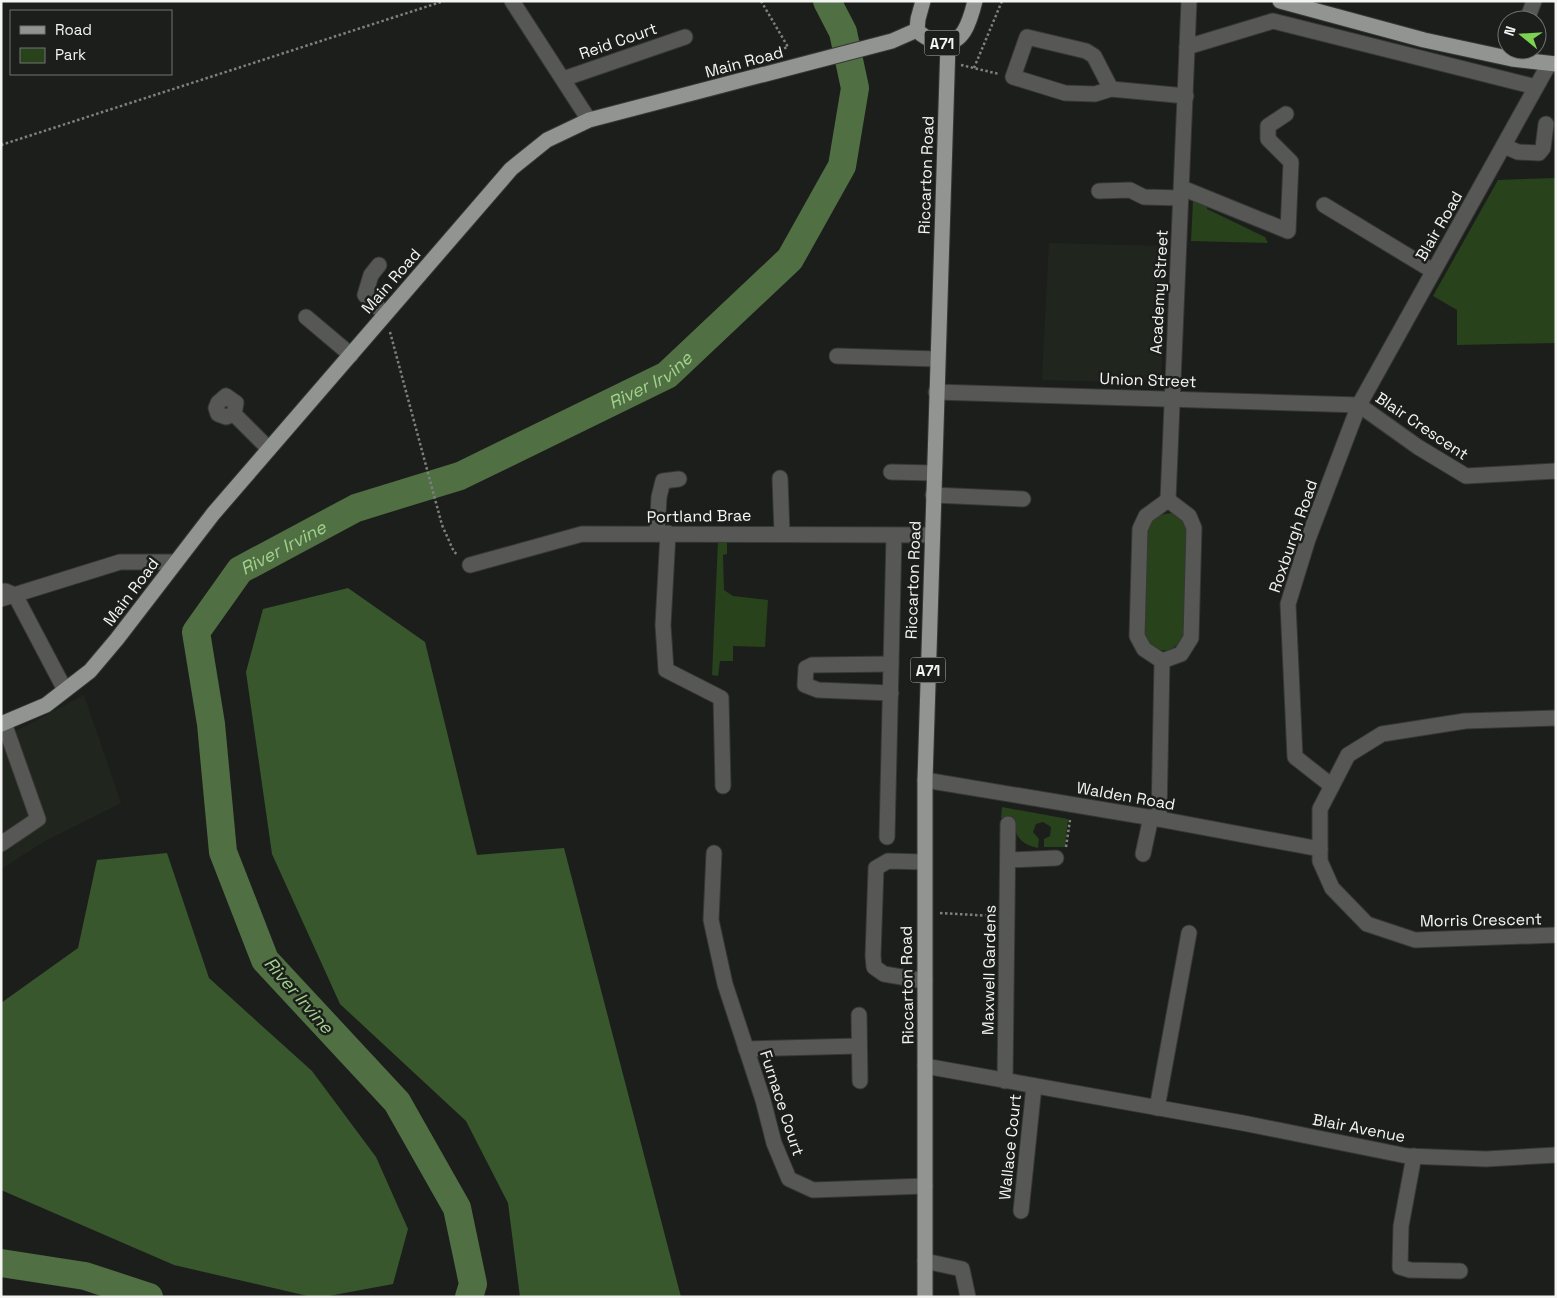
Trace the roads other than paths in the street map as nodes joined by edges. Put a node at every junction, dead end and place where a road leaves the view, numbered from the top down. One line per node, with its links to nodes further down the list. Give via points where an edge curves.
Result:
1 (923, 1): 6 (main road, A71)
2 (975, 1): 8 (main road, A71, via 964,32)
3 (1189, 1): 9 (street, Academy Street)
4 (1280, 1): 10 (main road, via 1424,40)
5 (512, 2): 13 (street)
6 (918, 30): 8 (main road, A71, via 925,37); 18 (main road, Main Road, via 892,41)
7 (684, 37): 13 (street, Reid Court)
8 (948, 44): 30 (main road, Riccarton Road / A71)
9 (1187, 46): 14 (street, via 1272,21); 16 (street, Academy Street)
10 (1497, 51)
11 (1537, 60): 12 (main road)
12 (1552, 64): 14 (street, Blair Road)
13 (563, 78): 18 (street)
14 (1536, 87): 20 (street, Blair Road)
15 (1111, 89): 15 (street, via 1095,94 1065,93 1013,77 1027,37 1086,51 1094,56); 16 (street)
16 (1186, 96): 22 (street, Academy Street)
17 (1286, 114): 22 (street, via 1268,126 1268,140 1291,162 1288,231)
18 (589, 120): 26 (main road, Main Road, via 547,140 511,169)
19 (1546, 124): 20 (street, via 1543,148 1538,153 1518,152)
20 (1504, 146): 25 (street, Blair Road)
21 (1099, 190): 22 (street, via 1130,190 1144,198)
22 (1182, 193): 32 (street, Academy Street)
23 (1324, 205): 25 (street)
24 (379, 265): 26 (street, via 371,275 365,295)
25 (1433, 272): 33 (street, Blair Road)
26 (385, 314): 28 (main road, Main Road)
27 (306, 318): 28 (street)
28 (351, 355): 35 (main road, Main Road)
29 (837, 356): 30 (street)
30 (937, 359): 31 (main road, Riccarton Road / A71)
31 (936, 392): 32 (street, Union Street); 38 (main road, Riccarton Road / A71)
32 (1172, 398): 33 (street, Union Street); 43 (street, Academy Street)
33 (1359, 404): 36 (street, Blair Crescent, via 1418,447 1466,476); 59 (street, Roxburgh Road, via 1308,539 1288,604 1295,757)
34 (234, 414): 35 (street)
35 (269, 449): 48 (main road, Main Road)
36 (1556, 471)
37 (891, 472): 38 (street)
38 (934, 474): 41 (main road, Riccarton Road / A71)
39 (780, 478): 44 (street)
40 (679, 479): 45 (street, via 663,481 660,488)
41 (933, 495): 42 (street); 46 (main road, Riccarton Road / A71)
42 (1023, 498)
43 (1168, 500): 51 (street, via 1146,516 1140,529 1137,636 1144,649); 51 (street, via 1189,516 1194,528 1191,638 1181,654)
44 (782, 533): 45 (street, Portland Brae); 47 (street, Portland Brae)
45 (663, 534): 49 (street, Portland Brae, via 582,534); 58 (street, via 666,670 721,698)
46 (932, 535): 47 (street, Portland Brae); 57 (main road, Riccarton Road / A71)
47 (894, 536): 52 (street, Riccarton Road)
48 (176, 562): 50 (street, via 120,562); 53 (main road, Main Road, via 90,671)
49 (470, 565)
50 (6, 595): 53 (street)
51 (1162, 661): 60 (street)
52 (891, 664): 54 (street, Riccarton Road); 54 (street, via 812,665 806,668 805,685 818,690)
53 (65, 690): 56 (main road, Main Road, via 46,705)
54 (891, 693): 62 (street, Riccarton Road)
55 (1556, 718): 59 (street, Morris Crescent, via 1465,721 1382,734 1348,754)
56 (2, 724): 63 (street, via 38,819)
57 (925, 780): 60 (street, Walden Road); 69 (main road, Riccarton Road / A71)
58 (723, 786)
59 (1332, 786): 64 (street, Morris Crescent, via 1320,809)
60 (1155, 818): 64 (street, Walden Road); 66 (street)
61 (1008, 824): 68 (street, Maxwell Gardens)
62 (887, 837)
63 (1, 844)
64 (1320, 849): 71 (street, Morris Crescent, via 1320,861 1332,888 1367,924 1415,940)
65 (714, 853): 75 (street, Furnace Court, via 711,920 725,984)
66 (1143, 854)
67 (1056, 858): 68 (street)
68 (1008, 860): 78 (street, Maxwell Gardens)
69 (924, 862): 72 (main road, Riccarton Road / A71); 72 (street, via 888,861 876,868 873,956 874,967 884,974)
70 (1189, 933): 80 (street)
71 (1556, 936)
72 (925, 981): 76 (main road, Riccarton Road / A71)
73 (859, 1015): 74 (street)
74 (858, 1046): 75 (street, Furnace Court); 77 (street)
75 (746, 1048): 83 (street, Furnace Court, via 774,1143 789,1179 814,1190)
76 (925, 1066): 78 (street, Blair Avenue); 83 (main road, Riccarton Road / A71)
77 (860, 1081)
78 (1006, 1081): 79 (street, Blair Avenue)
79 (1034, 1086): 80 (street, Blair Avenue); 84 (street, Wallace Court)
80 (1157, 1108): 82 (street, Blair Avenue)
81 (1556, 1155): 82 (street, Blair Avenue, via 1486,1159)
82 (1414, 1156): 86 (street, via 1401,1226 1400,1266 1410,1270)
83 (925, 1186): 85 (main road, Riccarton Road / A71)
84 (1021, 1212)
85 (925, 1260): 87 (main road, Riccarton Road / A71); 88 (street, via 962,1268)
86 (1460, 1271)
87 (925, 1297)
88 (968, 1297)

